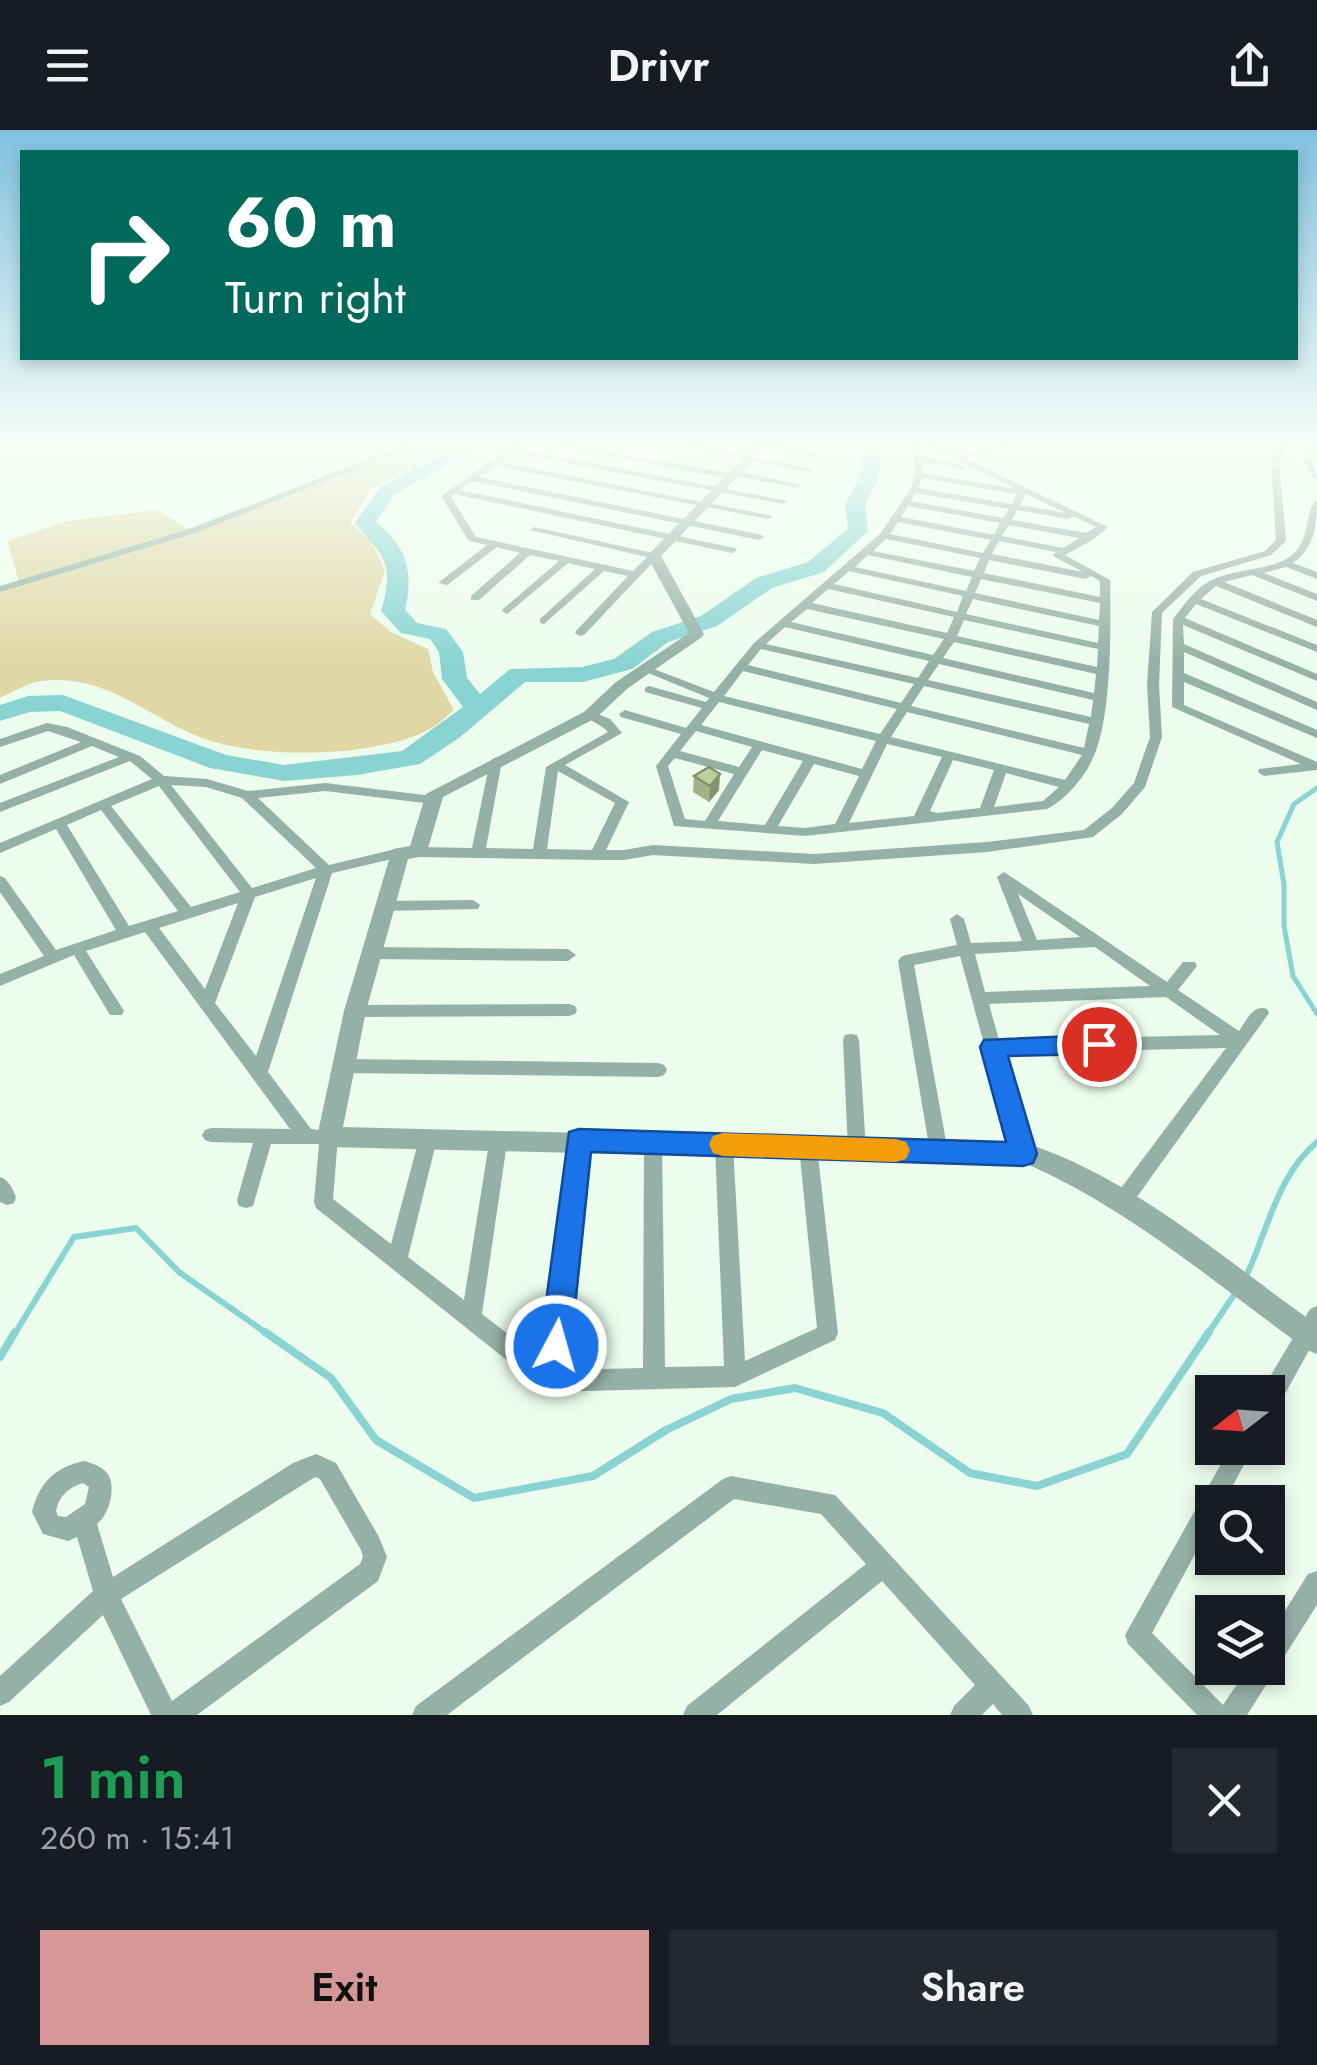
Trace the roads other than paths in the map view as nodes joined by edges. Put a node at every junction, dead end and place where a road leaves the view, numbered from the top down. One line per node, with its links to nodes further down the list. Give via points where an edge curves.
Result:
1 (225, 518): 44 (street)
2 (459, 518): 22 (street, via 472,539)
3 (551, 518): 15 (street)
4 (581, 518): 18 (street)
5 (668, 518): 14 (street)
6 (692, 518): 14 (street)
7 (987, 518): 13 (street)
8 (1007, 518): 13 (street)
9 (1080, 518): 12 (street)
10 (1279, 518): 115 (street, via 1281,542 1268,553 1197,574 1157,612 1156,736 1140,784 1088,834 814,860 653,850)
11 (896, 519): 17 (street); 21 (street)
12 (1086, 519): 20 (street, via 1104,528)
13 (1005, 521): 20 (street); 21 (street)
14 (688, 522): 18 (street); 19 (street)
15 (535, 530): 23 (street); 29 (street)
16 (1312, 534): 25 (street)
17 (884, 536): 28 (street); 30 (street)
18 (672, 537): 24 (street); 29 (street)
19 (759, 537)
20 (1090, 537): 27 (street)
21 (995, 538): 27 (street); 30 (street)
22 (495, 544): 23 (street); 42 (street)
23 (513, 548): 26 (street)
24 (732, 550)
25 (1301, 550): 31 (street); 33 (street)
26 (528, 551): 32 (street); 46 (street)
27 (1065, 551): 40 (street, via 1058,555)
28 (866, 552): 35 (street); 37 (street)
29 (654, 556): 38 (street); 66 (street, via 697,634)
30 (986, 556): 37 (street); 40 (street)
31 (1317, 556)
32 (566, 560): 34 (street); 51 (street)
33 (1284, 564): 36 (street); 39 (street)
34 (602, 568): 38 (street); 54 (street)
35 (848, 568): 43 (street); 45 (street)
36 (1252, 572): 41 (street); 47 (street)
37 (978, 574): 45 (street); 49 (street)
38 (635, 575): 58 (street)
39 (1317, 576)
40 (1104, 580): 49 (street)
41 (1216, 582): 48 (street); 57 (street)
42 (443, 583)
43 (827, 586): 50 (street); 52 (street)
44 (0, 588)
45 (970, 594): 52 (street); 56 (street)
46 (475, 598)
47 (1317, 598)
48 (1195, 600): 53 (street); 63 (street)
49 (1105, 601): 56 (street)
50 (805, 605): 55 (street); 59 (street)
51 (507, 611)
52 (960, 615): 59 (street); 62 (street)
53 (1178, 619): 61 (street); 69 (street)
54 (544, 621)
55 (784, 624): 60 (street); 64 (street)
56 (1104, 624): 62 (street)
57 (1317, 624)
58 (580, 634)
59 (951, 637): 64 (street); 67 (street)
60 (758, 645): 65 (street); 71 (street)
61 (1179, 646): 68 (street); 76 (street)
62 (1102, 648): 67 (street)
63 (1317, 650)
64 (936, 660): 71 (street); 74 (street)
65 (740, 667): 75 (street); 77 (street)
66 (648, 670): 70 (street); 72 (street)
67 (1100, 671): 74 (street)
68 (1178, 675): 82 (street); 94 (street, via 1178,707)
69 (1317, 678)
70 (672, 682): 72 (street); 75 (street)
71 (920, 684): 77 (street); 80 (street)
72 (622, 685): 79 (street)
73 (650, 690): 75 (street)
74 (1097, 697): 80 (street)
75 (715, 702): 81 (street); 83 (street)
76 (1317, 706)
77 (904, 707): 83 (street); 88 (street)
78 (624, 714): 81 (street)
79 (590, 715): 92 (street); 93 (street, via 616,733)
80 (1094, 721): 88 (street)
81 (692, 730): 86 (street); 87 (street)
82 (1317, 734)
83 (883, 739): 90 (street); 98 (street)
84 (92, 742): 85 (street, via 47,727); 89 (street); 99 (street)
85 (0, 743)
86 (759, 745): 91 (street); 96 (street)
87 (673, 753): 96 (street); 108 (street, via 662,766 679,823)
88 (1089, 753): 101 (street)
89 (129, 756): 100 (street); 105 (street)
90 (949, 756): 95 (street); 106 (street, via 921,816)
91 (810, 760): 98 (street); 110 (street)
92 (496, 761): 103 (street); 113 (street)
93 (556, 765): 114 (street); 115 (street, via 622,802)
94 (1317, 766): 97 (street)
95 (1001, 768): 101 (street); 106 (street)
96 (741, 772): 108 (street)
97 (1264, 772)
98 (866, 774): 109 (street)
99 (0, 780)
100 (161, 780): 102 (street, via 207,782); 104 (street); 118 (street)
101 (1068, 785): 106 (street, via 1048,805)
102 (248, 795): 103 (street, via 325,787); 116 (street)
103 (433, 800): 112 (street)
104 (103, 804): 107 (street); 121 (street)
105 (0, 808)
106 (985, 812): 109 (street)
107 (59, 823): 111 (street); 124 (street)
108 (709, 825): 110 (street)
109 (840, 828): 110 (street)
110 (768, 829)
111 (0, 848)
112 (409, 853): 113 (street); 116 (street); 120 (street)
113 (478, 853): 114 (street)
114 (540, 854): 115 (street)
115 (597, 855)
116 (326, 870): 118 (street); 146 (street)
117 (0, 881): 131 (street)
118 (249, 894): 121 (street); 136 (street)
119 (473, 905): 120 (street)
120 (384, 906): 129 (street)
121 (188, 913): 123 (street)
122 (956, 919): 128 (street)
123 (149, 926): 124 (street); 136 (street)
124 (125, 933): 127 (street)
125 (1096, 942): 126 (street); 126 (street, via 1004,878); 134 (street)
126 (1030, 944): 128 (street)
127 (76, 948): 131 (street); 138 (street)
128 (965, 950): 135 (street); 157 (street, via 906,960)
129 (371, 953): 130 (street); 139 (street)
130 (568, 955)
131 (52, 956): 133 (street)
132 (1189, 966): 134 (street)
133 (0, 980)
134 (1168, 991): 135 (street); 142 (street)
135 (979, 998): 143 (street)
136 (207, 1004): 146 (street)
137 (570, 1010): 139 (street)
138 (116, 1011)
139 (355, 1011): 144 (street)
140 (1261, 1013): 142 (street)
141 (850, 1040): 156 (street)
142 (1240, 1041): 143 (street); 160 (street)
143 (993, 1047): 158 (street)
144 (343, 1066): 145 (street); 149 (street)
145 (658, 1070)
146 (259, 1073): 149 (street)
147 (211, 1135): 148 (street)
148 (264, 1136): 149 (street); 159 (street)
149 (318, 1136): 150 (street); 161 (street, via 323,1202)
150 (428, 1139): 153 (street); 161 (street)
151 (579, 1140): 152 (street); 153 (street); 167 (street)
152 (653, 1142): 154 (street); 166 (street)
153 (498, 1143): 162 (street)
154 (724, 1144): 155 (street); 165 (street)
155 (808, 1148): 156 (street); 165 (street, via 828,1333)
156 (856, 1149): 157 (street)
157 (939, 1152): 158 (street)
158 (1023, 1154): 160 (street, via 1074,1171)
159 (246, 1200)
160 (1122, 1202): 163 (street, via 1256,1298)
161 (397, 1260): 162 (street)
162 (470, 1318): 167 (street)
163 (1313, 1330): 164 (street)
164 (1285, 1375)
165 (735, 1376): 166 (street)
166 (654, 1378): 167 (street)
167 (552, 1381)
168 (1233, 1465): 183 (street, via 1138,1635)
169 (84, 1521): 172 (street)
170 (882, 1566): 175 (street); 179 (street, via 827,1503 731,1487); 180 (street)
171 (1317, 1584): 173 (street)
172 (106, 1595): 176 (street); 177 (street); 178 (street, via 301,1470 328,1470 354,1515 375,1558 369,1572)
173 (1285, 1634)
174 (1251, 1685): 184 (street)
175 (993, 1686): 181 (street); 182 (street)
176 (0, 1693)
177 (164, 1715)
178 (174, 1715)
179 (426, 1715)
180 (696, 1715)
181 (963, 1715)
182 (1020, 1715)
183 (1214, 1715)
184 (1232, 1715)

